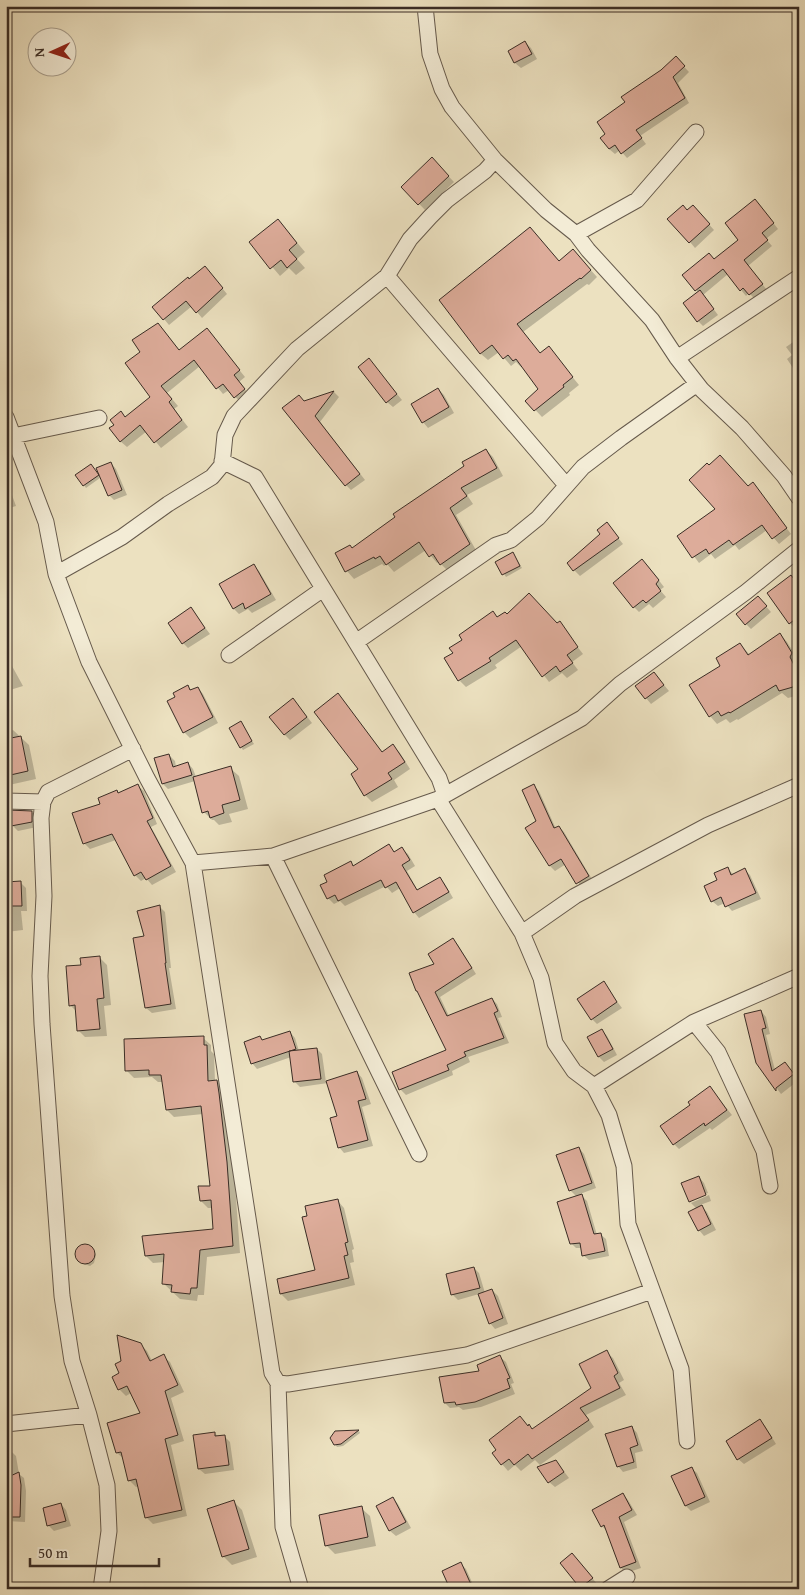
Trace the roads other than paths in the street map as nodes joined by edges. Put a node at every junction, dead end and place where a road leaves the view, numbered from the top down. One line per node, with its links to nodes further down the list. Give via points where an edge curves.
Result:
1 (425, 6): 3 (street, via 430,54 442,89 452,107)
2 (696, 132): 4 (street, via 637,200)
3 (495, 160): 4 (street, via 546,210); 5 (street, via 430,217 410,239)
4 (576, 234): 7 (street, via 652,320)
5 (386, 276): 12 (street, via 297,348 234,416 225,435); 13 (street)
6 (799, 277): 7 (street)
7 (677, 358): 8 (street)
8 (697, 384): 13 (street, via 583,466); 14 (street, via 742,428)
9 (6, 417): 11 (street)
10 (99, 418): 11 (street)
11 (14, 436): 16 (street, via 46,522)
12 (222, 461): 16 (street, via 212,477 122,537); 17 (street, via 254,477)
13 (566, 484): 18 (street, via 538,518 511,540 496,545)
14 (799, 498)
15 (799, 549): 22 (street, via 620,684 582,718)
16 (56, 574): 20 (street, via 89,662)
17 (323, 589): 18 (street); 19 (street)
18 (356, 642): 22 (street, via 439,778)
19 (229, 655)
20 (133, 749): 24 (street, via 48,792); 26 (street)
21 (799, 784): 27 (street, via 683,838 576,896)
22 (442, 797): 25 (street); 27 (street)
23 (6, 801): 24 (street)
24 (43, 802): 35 (street, via 44,896 40,976 62,1296 72,1361)
25 (273, 856): 26 (street); 31 (street)
26 (193, 863): 34 (street, via 272,1373)
27 (522, 932): 30 (street, via 542,978 556,1043 574,1071)
28 (799, 976): 29 (street)
29 (694, 1022): 30 (street); 32 (street, via 718,1052 764,1151)
30 (594, 1086): 33 (street, via 609,1114 622,1158 628,1224)
31 (418, 1154)
32 (770, 1186)
33 (652, 1290): 34 (street, via 467,1355); 37 (street, via 681,1369)
34 (278, 1383): 40 (street, via 283,1527)
35 (89, 1415): 36 (street); 39 (street, via 107,1485 108,1531)
36 (6, 1424)
37 (687, 1440)
38 (626, 1577): 41 (street)
39 (101, 1589)
40 (301, 1589)
41 (608, 1589)

